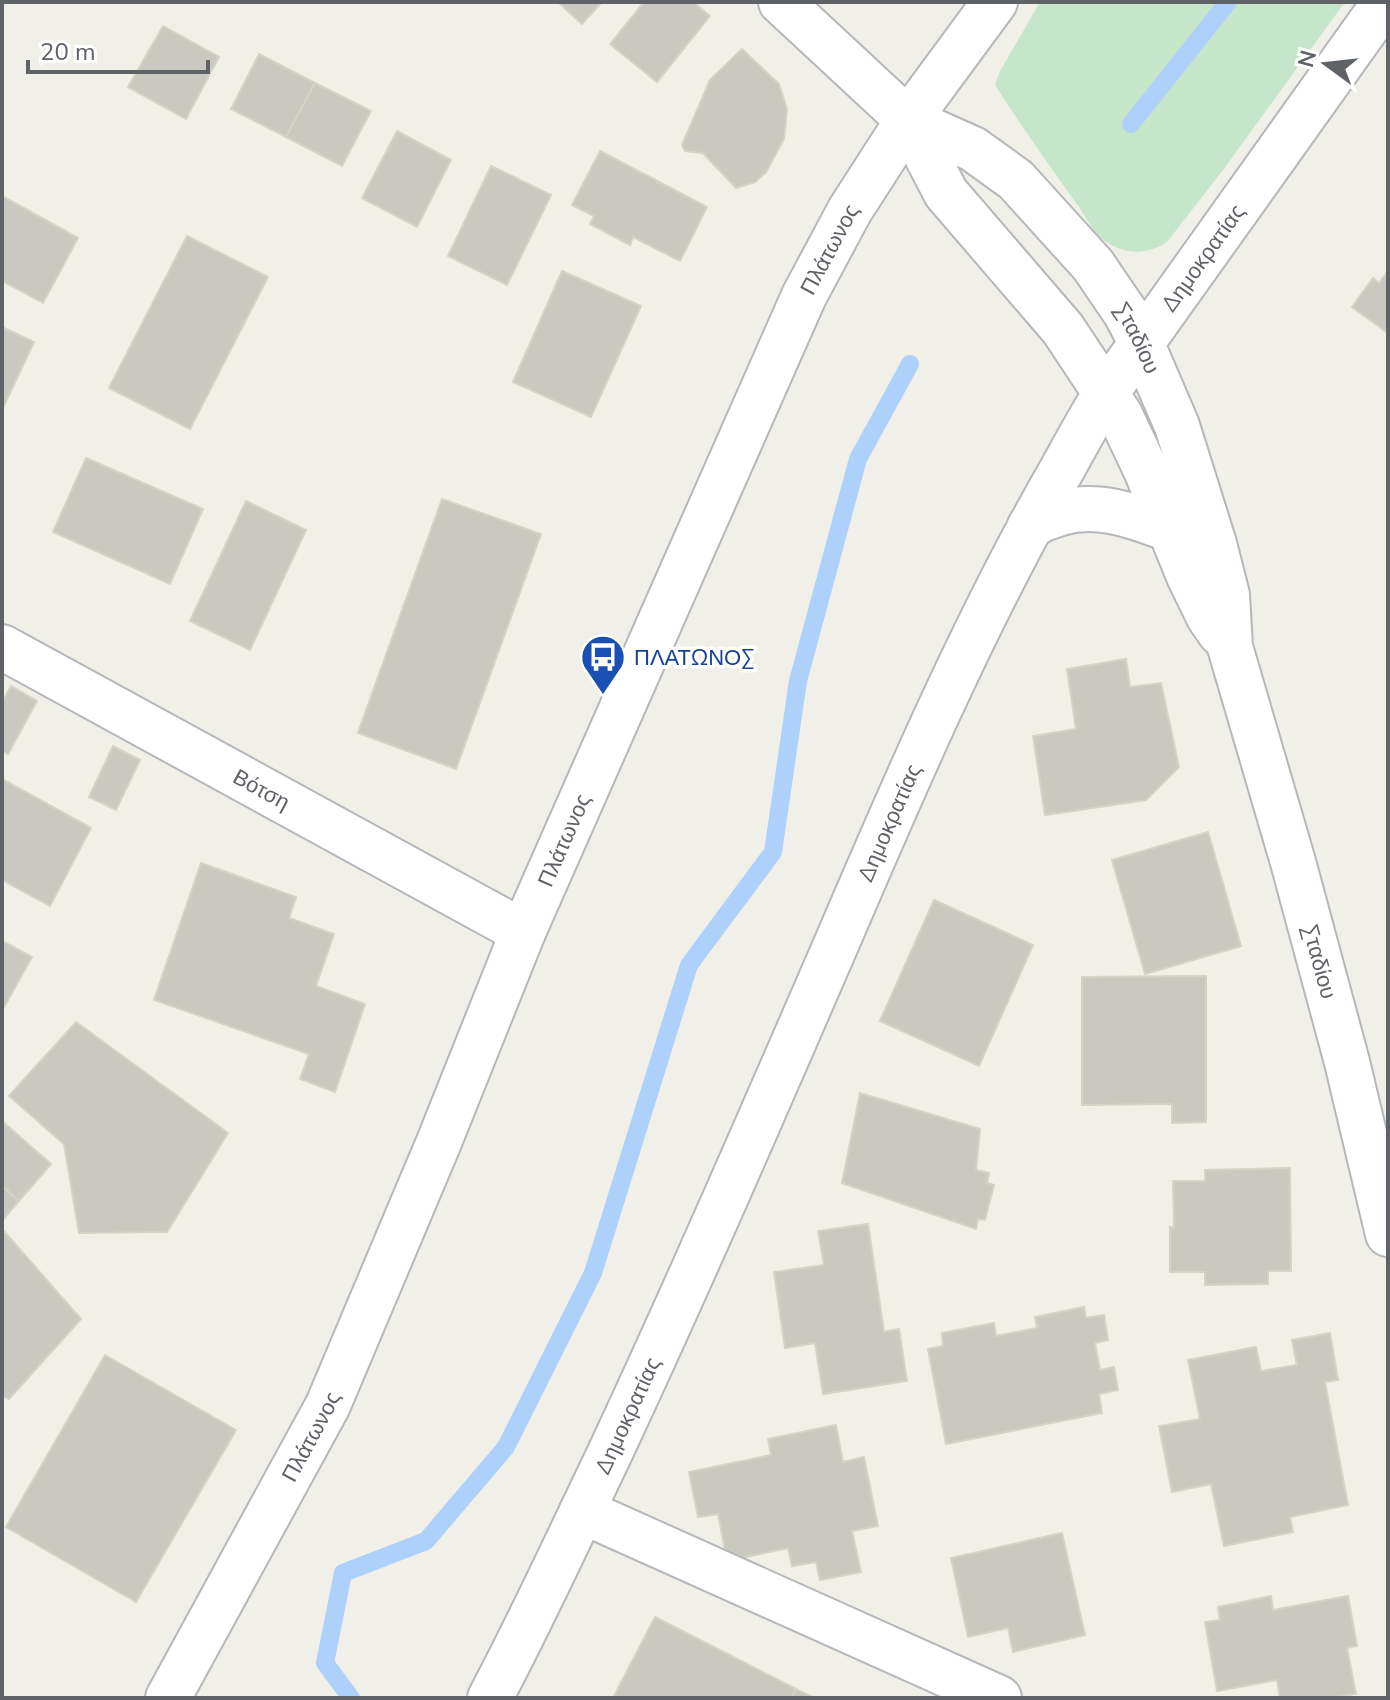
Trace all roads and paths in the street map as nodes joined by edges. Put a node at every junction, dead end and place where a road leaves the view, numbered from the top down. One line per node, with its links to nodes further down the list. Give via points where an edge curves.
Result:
1 (781, 2): 4 (street, Σταδίου)
2 (995, 2): 4 (street, Πλάτωνος)
3 (1385, 2): 5 (street, Δημοκρατίας)
4 (908, 120): 5 (street, Σταδίου, via 973,149 1016,180 1093,265); 6 (street, Σταδίου, via 957,209 1063,329); 11 (street, Πλάτωνος, via 850,210 804,296)
5 (1141, 342): 6 (street, Δημοκρατίας); 10 (street, Σταδίου, via 1197,483 1227,595)
6 (1106, 393): 7 (street, Δημοκρατίας); 8 (street, Σταδίου, via 1136,448)
7 (1030, 526): 8 (street, via 1054,514 1091,509 1122,512); 13 (street, Δημοκρατίας, via 947,692 712,1230)
8 (1169, 529): 10 (street, Σταδίου, via 1209,617)
9 (2, 647): 11 (street, Βότση)
10 (1230, 647): 12 (street, Σταδίου, via 1347,1062)
11 (523, 932): 14 (street, Πλάτωνος, via 328,1405)
12 (1388, 1234)
13 (582, 1511): 15 (street, Δημοκρατίας); 16 (street)
14 (168, 1698)
15 (490, 1698)
16 (999, 1698)

